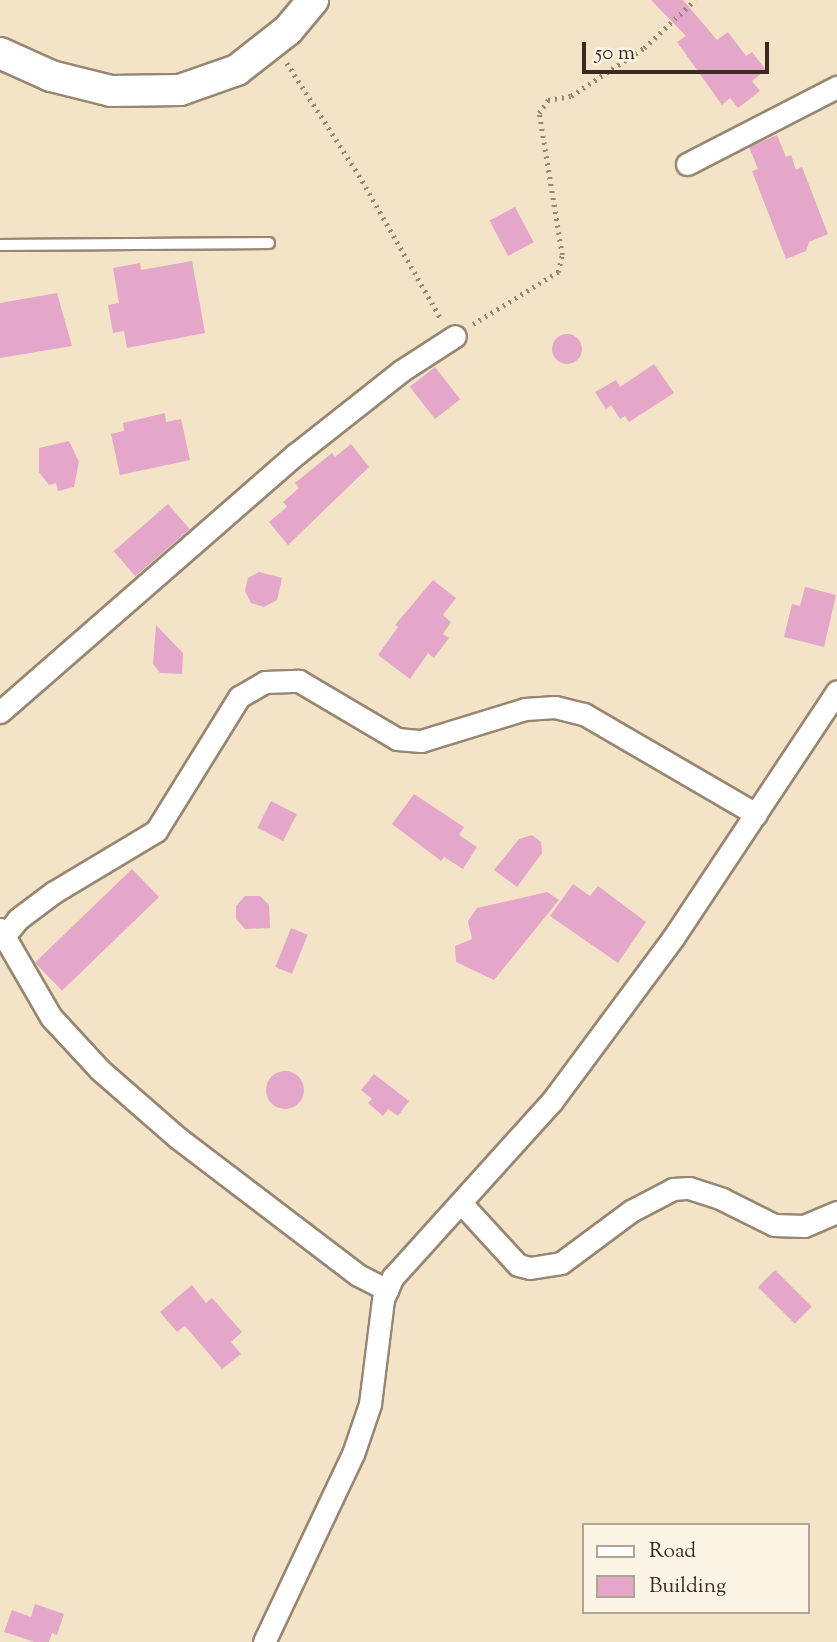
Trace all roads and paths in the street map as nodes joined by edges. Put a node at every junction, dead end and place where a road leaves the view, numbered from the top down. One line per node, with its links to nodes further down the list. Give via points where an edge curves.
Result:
1 (313, 0): 3 (main road)
2 (695, 0): 9 (path, via 644,48 571,96 548,100 539,113 562,255 558,272)
3 (274, 41): 4 (main road, via 237,70 211,82 144,93 111,91 51,76); 9 (path, via 359,175 428,302)
4 (0, 53)
5 (837, 87): 6 (street)
6 (687, 164)
7 (269, 243): 8 (lane)
8 (0, 245)
9 (455, 336): 11 (street, via 401,371 296,454)
10 (837, 691): 12 (street)
11 (0, 712)
12 (756, 814): 13 (street, via 584,714 555,707 525,709 421,741 397,739 299,681 265,682 239,697 156,831 54,892); 14 (street, via 673,938 552,1101)
13 (3, 931): 16 (street, via 51,1017 100,1070 178,1138 358,1275)
14 (461, 1203): 15 (street, via 518,1265 530,1268 561,1263 631,1211 673,1189 690,1188 722,1199 774,1225 804,1226); 16 (street)
15 (837, 1212)
16 (387, 1290): 17 (street, via 370,1404 353,1454)
17 (264, 1642)

